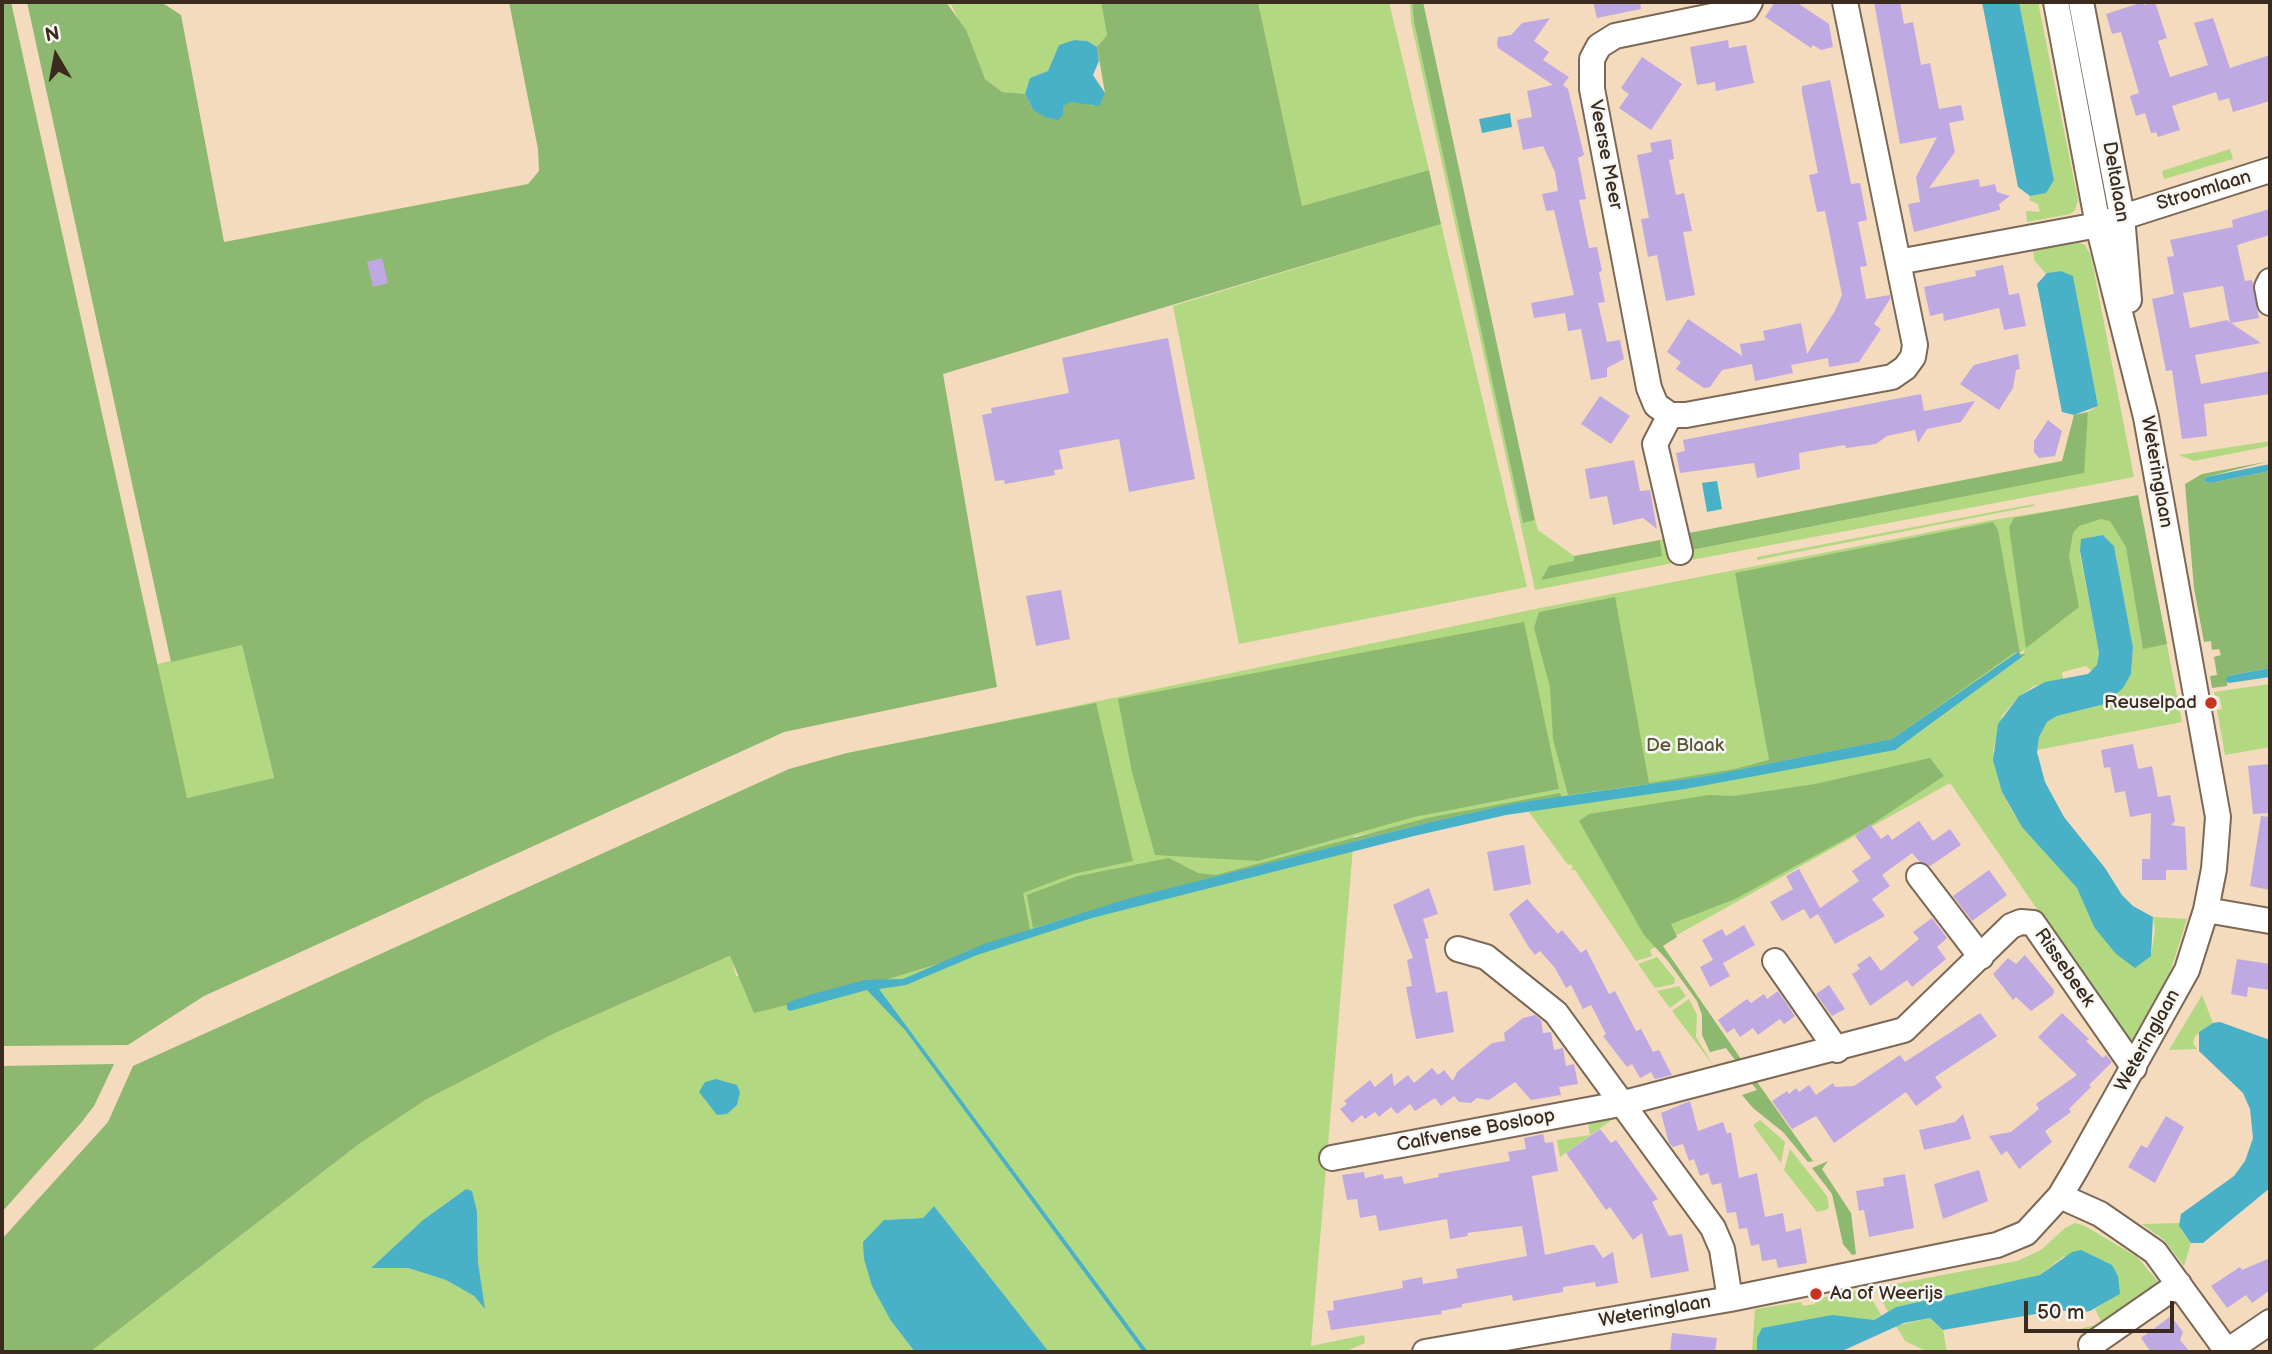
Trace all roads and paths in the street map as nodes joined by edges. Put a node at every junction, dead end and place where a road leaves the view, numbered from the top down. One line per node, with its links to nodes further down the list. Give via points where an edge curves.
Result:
1 (1750, 2): 12 (street, Veerse Meer, via 1746,9 1615,36 1600,46 1591,66 1649,388 1656,405)
2 (1845, 2): 8 (street)
3 (2056, 2): 7 (street, Deltalaan)
4 (2081, 2): 6 (street, Deltalaan)
5 (2270, 170): 6 (street, Stroomlaan)
6 (2122, 216): 7 (street, Stroomlaan); 11 (street, Deltalaan)
7 (2098, 225): 8 (street); 11 (street, Weteringlaan)
8 (1898, 262): 12 (street, via 1915,345 1899,374 1794,397)
9 (2270, 281): 10 (street)
10 (2270, 303)
11 (2134, 363): 15 (street, Weteringlaan, via 2218,817)
12 (1670, 415): 13 (street, via 1655,444)
13 (1680, 552)
14 (1919, 876): 18 (street)
15 (2206, 910): 16 (street); 21 (street, Weteringlaan, via 2187,970)
16 (2270, 920)
17 (1458, 949): 22 (street, via 1486,957 1556,1013)
18 (1981, 957): 20 (street, Rissebeek, via 1904,1030); 21 (street, Rissebeek, via 2011,926 2033,923)
19 (1775, 961): 20 (street)
20 (1836, 1050): 22 (street, Rissebeek)
21 (2134, 1068): 24 (street, Weteringlaan)
22 (1620, 1104): 23 (street, Calfvense Bosloop); 26 (street, via 1713,1228 1722,1249)
23 (1332, 1158)
24 (2060, 1195): 25 (street, via 2100,1214 2155,1252); 26 (street, Weteringlaan, via 2026,1233 1997,1245)
25 (2179, 1284): 28 (street); 30 (street)
26 (1730, 1299): 29 (street, Weteringlaan)
27 (2270, 1322): 30 (street)
28 (2091, 1345)
29 (1425, 1352)
30 (2227, 1352)

